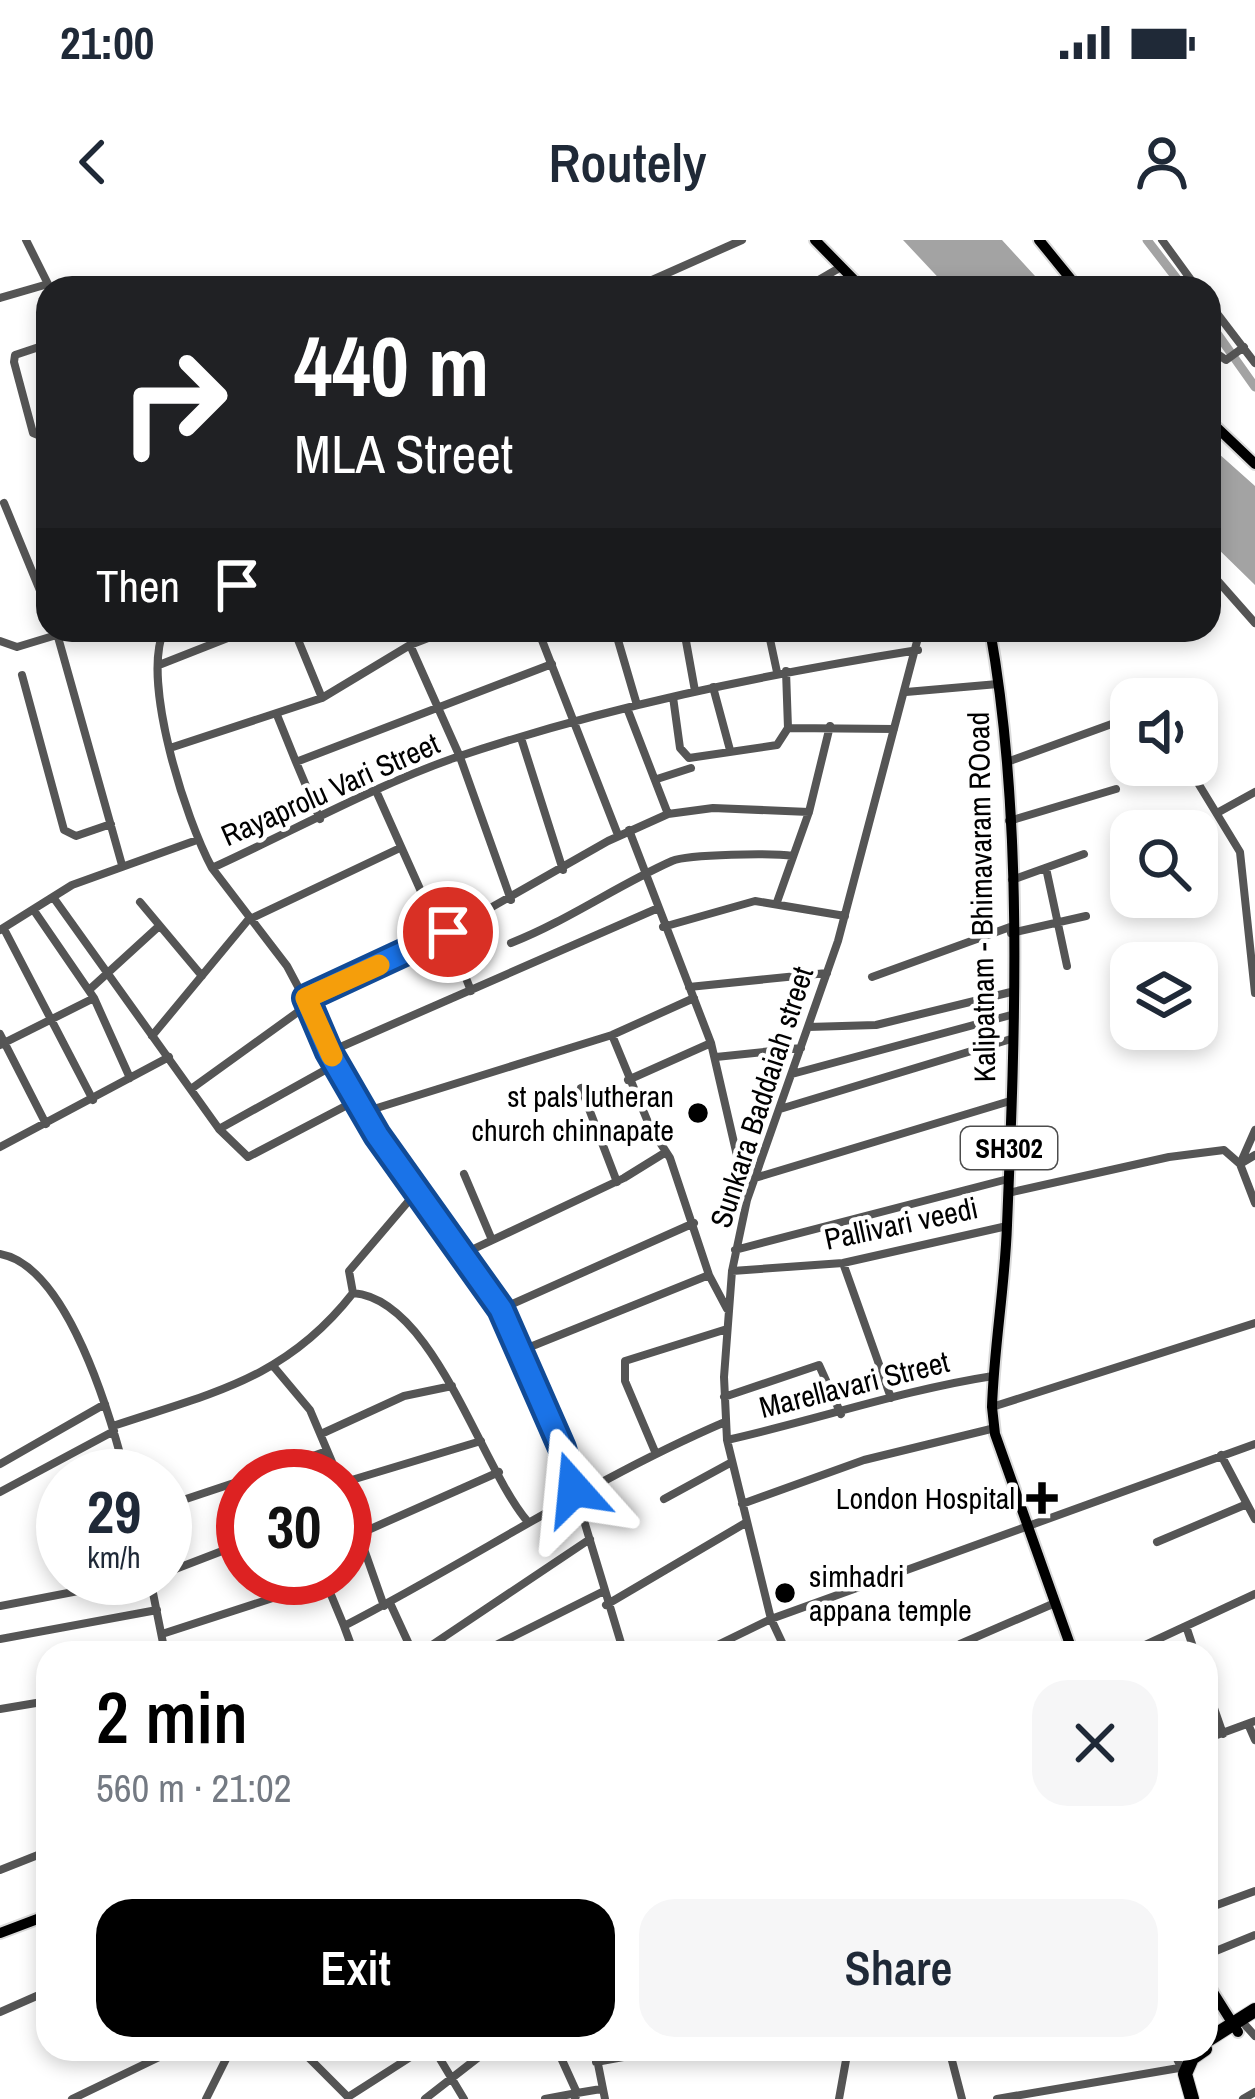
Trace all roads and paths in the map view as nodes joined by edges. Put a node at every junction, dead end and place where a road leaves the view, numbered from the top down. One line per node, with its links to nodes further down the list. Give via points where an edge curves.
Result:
1 (26, 240): 7 (street)
2 (742, 240): 8 (street)
3 (815, 240): 6 (main road)
4 (1040, 240): 11 (main road)
5 (1162, 240): 12 (street)
6 (841, 267): 9 (street); 10 (main road)
7 (44, 276)
8 (661, 276)
9 (826, 276)
10 (850, 276)
11 (1068, 276)
12 (1189, 276)
13 (36, 289): 14 (street)
14 (0, 298)
15 (1221, 320): 17 (street)
16 (36, 348): 21 (street, via 14,362)
17 (1242, 349): 18 (street); 19 (street)
18 (1221, 358)
19 (1255, 363)
20 (1221, 431): 22 (main road)
21 (36, 434)
22 (1255, 464)
23 (4, 503): 24 (street)
24 (36, 581)
25 (1221, 584): 26 (street)
26 (1255, 622)
27 (36, 640): 28 (street, via 10,648)
28 (0, 641)
29 (60, 642): 77 (street)
30 (162, 642): 42 (street)
31 (217, 642): 42 (street)
32 (299, 642): 51 (street)
33 (418, 642): 40 (street)
34 (543, 642): 43 (street)
35 (618, 642): 53 (street)
36 (686, 642): 48 (street)
37 (772, 642): 44 (street)
38 (919, 642): 41 (street, Sunkara Baddaiah street)
39 (992, 642): 46 (main road, Kalipatnam - Bhimavaram ROoad / SH302)
40 (410, 645): 51 (street); 52 (street)
41 (918, 650): 44 (street, Rayaprolu Vari Street); 49 (street, Sunkara Baddaiah street)
42 (159, 664): 61 (street)
43 (552, 664): 52 (street); 55 (street)
44 (782, 672): 47 (street, Rayaprolu Vari Street); 58 (street)
45 (22, 675): 77 (street, via 64,830 76,836)
46 (1000, 684): 49 (street); 65 (main road, Kalipatnam - Bhimavaram ROoad / SH302)
47 (713, 688): 48 (street, Rayaprolu Vari Street); 62 (street)
48 (695, 692): 50 (street, Rayaprolu Vari Street)
49 (905, 692): 59 (street, Sunkara Baddaiah street)
50 (673, 697): 53 (street, Rayaprolu Vari Street); 62 (street, via 684,754)
51 (322, 698): 54 (street)
52 (437, 706): 63 (street); 64 (street)
53 (632, 706): 55 (street, Rayaprolu Vari Street); 67 (street)
54 (277, 715): 61 (street); 64 (street)
55 (576, 722): 60 (street, Rayaprolu Vari Street); 79 (street)
56 (1110, 724): 65 (street)
57 (830, 726): 58 (street); 59 (street); 71 (street)
58 (788, 728): 62 (street, via 777,745)
59 (894, 729): 96 (street, Sunkara Baddaiah street)
60 (521, 738): 63 (street, Rayaprolu Vari Street); 87 (street)
61 (172, 747): 80 (street)
62 (730, 750)
63 (460, 757): 70 (street, Rayaprolu Vari Street); 91 (street)
64 (296, 762): 75 (street)
65 (1005, 762): 76 (main road, Kalipatnam - Bhimavaram ROoad / SH302)
66 (691, 768): 67 (street)
67 (657, 779): 73 (street)
68 (1117, 789): 76 (street)
69 (1255, 792): 72 (street)
70 (377, 793): 75 (street, Rayaprolu Vari Street); 81 (street)
71 (809, 812): 73 (street, via 731,807); 83 (street)
72 (1218, 812)
73 (668, 814): 78 (street)
74 (1218, 816): 115 (street, via 1240,852)
75 (320, 819): 85 (street, Rayaprolu Vari Street)
76 (1009, 821): 89 (main road, Kalipatnam - Bhimavaram ROoad / SH302)
77 (111, 824): 84 (street)
78 (629, 830): 79 (street); 88 (street)
79 (618, 835): 87 (street)
80 (197, 840): 84 (street); 85 (street)
81 (400, 848): 98 (street); 104 (street)
82 (1084, 854): 86 (street)
83 (793, 856): 88 (street, via 682,858); 93 (street)
84 (122, 865): 90 (street)
85 (212, 868): 98 (street, Rayaprolu Vari Street)
86 (1046, 868): 89 (street); 99 (street)
87 (563, 870): 91 (street)
88 (645, 879): 94 (street); 105 (street)
89 (1010, 880): 103 (main road, Kalipatnam - Bhimavaram ROoad / SH302)
90 (53, 897): 95 (street); 109 (street)
91 (512, 900): 104 (street)
92 (140, 902): 101 (street)
93 (777, 902): 96 (street); 100 (street)
94 (656, 909): 100 (street); 112 (street)
95 (35, 912): 102 (street); 114 (street)
96 (845, 916): 107 (street, Sunkara Baddaiah street)
97 (1086, 916): 99 (street)
98 (248, 920): 108 (street); 117 (street, Rayaprolu Vari Street)
99 (1058, 922): 103 (street); 106 (street)
100 (664, 926): 111 (street)
101 (158, 927): 108 (street); 109 (street)
102 (2, 929): 119 (street)
103 (1011, 930): 110 (street); 113 (main road, Kalipatnam - Bhimavaram ROoad / SH302)
104 (444, 934): 112 (street); 117 (street)
105 (512, 943)
106 (1067, 966)
107 (827, 973): 111 (street); 120 (street, Sunkara Baddaiah street)
108 (202, 976): 122 (street)
109 (110, 977): 114 (street); 122 (street)
110 (872, 977)
111 (689, 987): 116 (street)
112 (471, 991): 127 (street)
113 (1011, 992): 118 (main road, Kalipatnam - Bhimavaram ROoad / SH302); 120 (street, via 876,1025)
114 (92, 994): 119 (street); 132 (street)
115 (1255, 994)
116 (694, 998): 121 (street); 125 (street)
117 (308, 1001): 127 (street, Rayaprolu Vari Street); 135 (street)
118 (1011, 1015): 123 (main road, Kalipatnam - Bhimavaram ROoad / SH302); 131 (street)
119 (50, 1020): 124 (street); 136 (street)
120 (808, 1028): 126 (street, Sunkara Baddaiah street)
121 (612, 1035): 133 (street); 140 (street)
122 (152, 1036): 128 (street)
123 (1011, 1039): 138 (main road, Kalipatnam - Bhimavaram ROoad / SH302); 139 (street)
124 (1, 1041): 141 (street)
125 (712, 1043): 129 (street); 133 (street)
126 (801, 1048): 129 (street); 131 (street, Sunkara Baddaiah street)
127 (329, 1052): 130 (street, Rayaprolu Vari Street)
128 (169, 1057): 132 (street); 135 (street)
129 (716, 1058): 153 (street)
130 (336, 1064): 137 (street, Rayaprolu Vari Street); 142 (street)
131 (792, 1074): 139 (street, Sunkara Baddaiah street)
132 (130, 1078): 136 (street)
133 (628, 1080): 145 (street)
134 (581, 1088): 150 (street)
135 (191, 1089): 142 (street)
136 (93, 1100): 141 (street)
137 (357, 1100): 140 (street, Rayaprolu Vari Street); 142 (street, via 248,1157)
138 (1010, 1102): 149 (street); 151 (main road, Kalipatnam - Bhimavaram ROoad / SH302)
139 (779, 1108): 149 (street, Sunkara Baddaiah street)
140 (364, 1112): 152 (street, Rayaprolu Vari Street)
141 (46, 1124): 144 (street)
142 (220, 1130)
143 (1255, 1130): 147 (street)
144 (0, 1147)
145 (666, 1152): 150 (street); 155 (street)
146 (1255, 1155): 147 (street)
147 (1240, 1164): 151 (street, via 1225,1150); 154 (street)
148 (464, 1174): 157 (street)
149 (755, 1178): 153 (street, Sunkara Baddaiah street)
150 (617, 1182): 157 (street)
151 (1008, 1186): 156 (main road, Kalipatnam - Bhimavaram ROoad / SH302); 158 (street)
152 (418, 1190): 159 (street, Rayaprolu Vari Street); 164 (street, via 350,1271)
153 (747, 1200): 158 (street, Sunkara Baddaiah street)
154 (1255, 1203)
155 (694, 1222): 163 (street); 165 (street)
156 (1007, 1226): 161 (street, Pallivari veedi); 171 (main road, Kalipatnam - Bhimavaram ROoad / SH302)
157 (493, 1240): 159 (street)
158 (735, 1250): 162 (street, Sunkara Baddaiah street)
159 (465, 1253): 165 (street, Rayaprolu Vari Street)
160 (0, 1254): 175 (street, via 56,1299)
161 (843, 1263): 162 (street, Pallivari veedi); 174 (street)
162 (732, 1271): 166 (street, Sunkara Baddaiah street)
163 (709, 1275): 166 (street); 169 (street)
164 (352, 1293): 170 (street); 172 (street, via 413,1330)
165 (501, 1309): 169 (street, Rayaprolu Vari Street)
166 (728, 1310): 168 (street, Sunkara Baddaiah street)
167 (1255, 1323): 176 (street)
168 (727, 1329): 173 (street, Sunkara Baddaiah street); 187 (street, via 626,1361 625,1381)
169 (520, 1351): 194 (street, Rayaprolu Vari Street)
170 (274, 1367): 179 (street); 181 (street)
171 (993, 1376): 174 (street, Marellavari Street); 176 (main road, Kalipatnam - Bhimavaram ROoad / SH302)
172 (452, 1386): 181 (street, via 404,1396); 183 (street)
173 (724, 1397): 177 (street, via 819,1365); 178 (street, Sunkara Baddaiah street)
174 (891, 1398): 177 (street, Marellavari Street)
175 (105, 1404): 179 (street); 190 (street)
176 (992, 1407): 180 (main road, Kalipatnam - Bhimavaram ROoad / SH302)
177 (842, 1414): 182 (street, Marellavari Street)
178 (724, 1422): 182 (street, Sunkara Baddaiah street); 187 (street)
179 (114, 1428): 185 (street); 193 (street)
180 (994, 1428): 196 (street, via 846,1465); 201 (main road, Kalipatnam - Bhimavaram ROoad / SH302)
181 (321, 1434): 186 (street)
182 (727, 1440): 189 (street, Sunkara Baddaiah street)
183 (481, 1441): 191 (street); 192 (street)
184 (1255, 1444): 188 (street)
185 (119, 1449)
186 (326, 1449)
187 (656, 1454): 194 (street)
188 (1221, 1456): 197 (street); 201 (street)
189 (732, 1462): 195 (street); 196 (street, Sunkara Baddaiah street)
190 (0, 1464)
191 (499, 1472): 199 (street); 202 (street)
192 (372, 1474)
193 (0, 1492)
194 (577, 1498): 199 (street); 203 (street, Rayaprolu Vari Street)
195 (664, 1499)
196 (742, 1504): 200 (street, Sunkara Baddaiah street)
197 (1247, 1504): 198 (street); 204 (street)
198 (1255, 1519)
199 (528, 1522): 210 (street)
200 (747, 1522): 215 (street); 217 (street, Sunkara Baddaiah street)
201 (1026, 1524): 209 (main road, Kalipatnam - Bhimavaram ROoad / SH302); 217 (street)
202 (372, 1528)
203 (590, 1539): 206 (street, Rayaprolu Vari Street); 225 (street)
204 (1156, 1542)
205 (372, 1568): 210 (street)
206 (602, 1592): 215 (street, Rayaprolu Vari Street); 226 (street)
207 (1255, 1594): 219 (street)
208 (36, 1599): 214 (street)
209 (1055, 1603): 230 (street); 231 (main road, Kalipatnam - Bhimavaram ROoad / SH302)
210 (387, 1604): 218 (street); 224 (street)
211 (156, 1605): 216 (street)
212 (247, 1605): 220 (street)
213 (335, 1605): 218 (street)
214 (0, 1606)
215 (606, 1606): 227 (street, Rayaprolu Vari Street)
216 (158, 1610): 220 (street); 221 (street)
217 (771, 1619): 228 (street); 229 (street, Sunkara Baddaiah street)
218 (344, 1626): 223 (street)
219 (1186, 1626): 232 (street); 233 (street)
220 (162, 1634): 222 (street)
221 (0, 1639)
222 (163, 1641)
223 (350, 1641)
224 (410, 1641)
225 (436, 1641)
226 (504, 1641)
227 (619, 1641)
228 (726, 1641)
229 (782, 1641)
230 (967, 1641)
231 (1069, 1641)
232 (1154, 1641)
233 (1191, 1641)
234 (36, 1703): 235 (street)
235 (0, 1709)
236 (1218, 1720): 238 (street)
237 (1251, 1722): 238 (street); 240 (street)
238 (1223, 1734): 239 (street)
239 (1218, 1735)
240 (1255, 1740)
241 (36, 1856): 242 (street)
242 (0, 1870)
243 (1255, 1891): 244 (street)
244 (1218, 1905)
245 (36, 1920): 246 (main road)
246 (0, 1933)
247 (1255, 1935): 248 (street)
248 (1218, 1949)
249 (1218, 1995): 253 (main road)
250 (36, 1996): 252 (street)
251 (1255, 2010): 253 (highway)
252 (0, 2012)
253 (1245, 2028)
254 (151, 2061): 273 (street)
255 (225, 2061): 274 (street)
256 (312, 2061): 272 (street)
257 (406, 2061): 272 (street)
258 (442, 2061): 268 (street)
259 (475, 2061): 268 (street)
260 (561, 2061): 271 (street)
261 (601, 2061): 267 (street)
262 (846, 2061): 279 (street)
263 (952, 2061): 280 (street)
264 (1172, 2061): 281 (street)
265 (1177, 2061): 282 (highway)
266 (1191, 2061): 282 (highway)
267 (596, 2062): 269 (street)
268 (454, 2080): 275 (street); 276 (street)
269 (601, 2089): 271 (street); 278 (street)
270 (1255, 2092): 283 (street)
271 (576, 2096): 277 (street)
272 (350, 2098)
273 (72, 2099)
274 (206, 2099)
275 (425, 2099)
276 (464, 2099)
277 (544, 2099)
278 (605, 2099)
279 (839, 2099)
280 (962, 2099)
281 (997, 2099)
282 (1189, 2099)
283 (1243, 2099)

